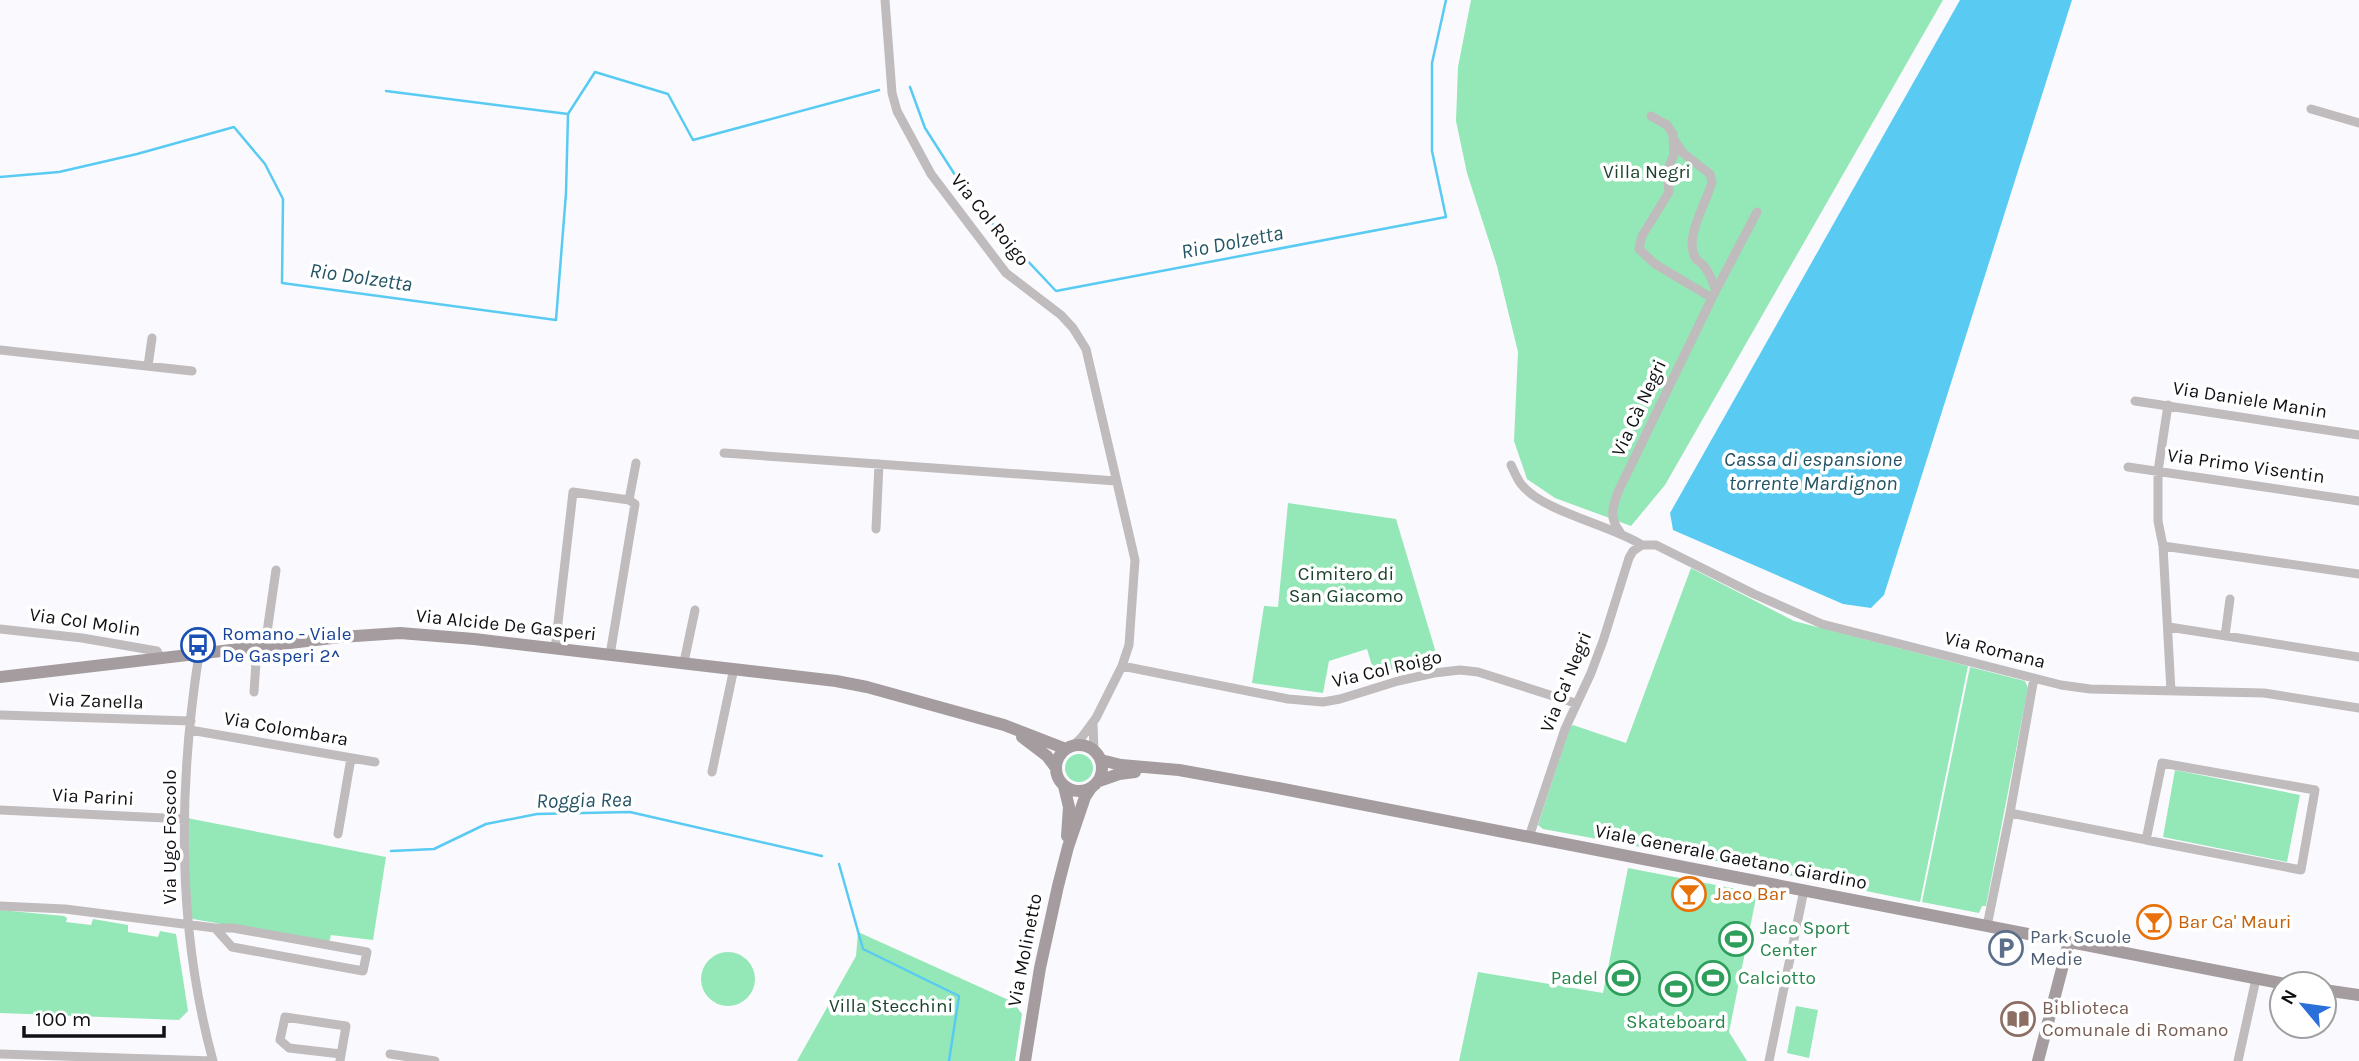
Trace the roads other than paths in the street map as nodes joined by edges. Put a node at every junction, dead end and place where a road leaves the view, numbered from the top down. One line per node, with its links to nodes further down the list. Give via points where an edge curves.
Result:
1 (885, 0): 21 (street, Via Col Roigo, via 897,111 931,174 991,254 1006,272 1061,315 1086,349)
2 (2311, 109): 4 (street)
3 (1651, 116): 5 (street, via 1667,125)
4 (2359, 122)
5 (1675, 141): 7 (street, via 1710,174 1710,192 1695,227 1693,251 1710,276); 7 (street, via 1667,171 1669,192 1639,248 1655,264)
6 (1757, 212): 7 (street, Via Cà Negri)
7 (1714, 294): 25 (street, Via Cà Negri, via 1618,492 1611,512)
8 (152, 338): 10 (street)
9 (0, 350): 10 (street)
10 (148, 366): 11 (street)
11 (192, 371)
12 (2135, 401): 13 (street, Via Daniele Manin)
13 (2168, 405): 14 (street, Via Daniele Manin); 20 (street)
14 (2359, 435)
15 (724, 453): 17 (street)
16 (636, 463): 22 (street)
17 (879, 464): 21 (street); 24 (street)
18 (1511, 465): 25 (street, via 1522,485 1539,500)
19 (2128, 467): 20 (street, Via Primo Visentin)
20 (2158, 471): 23 (street, Via Primo Visentin); 27 (street)
21 (1116, 481): 42 (street, Via Col Roigo, via 1135,560 1129,645)
22 (629, 500): 36 (street, via 573,492); 38 (street, via 635,509)
23 (2359, 501)
24 (876, 529)
25 (1620, 533): 26 (street)
26 (1642, 545): 45 (street, Via Romana, via 1667,549 1822,625); 48 (street, Via Ca' Negri, via 1629,558 1599,652)
27 (2163, 547): 29 (street); 32 (street)
28 (276, 570): 35 (street)
29 (2359, 574)
30 (2230, 598): 34 (street)
31 (695, 610): 41 (street)
32 (2169, 627): 34 (street); 46 (street)
33 (0, 629): 40 (street, Via Col Molin, via 135,645 157,650)
34 (2225, 636): 39 (street)
35 (261, 646): 36 (main road, Via Alcide De Gasperi, via 400,634); 37 (main road, Via Alcide De Gasperi); 47 (street)
36 (555, 649): 38 (main road, Via Alcide De Gasperi)
37 (199, 654): 40 (main road, Via Alcide De Gasperi); 53 (street, Via Ugo Foscolo)
38 (610, 655): 41 (main road, Via Alcide De Gasperi)
39 (2359, 657)
40 (162, 658): 44 (main road, Via Alcide De Gasperi)
41 (684, 662): 43 (main road, Via Alcide De Gasperi)
42 (1122, 666): 48 (street, Via Col Roigo, via 1323,702 1460,670); 51 (street, Via Col Roigo)
43 (734, 668): 52 (main road, Via Alcide De Gasperi, via 867,687); 60 (street)
44 (0, 677)
45 (2034, 678): 46 (street, Via Romana, via 2090,689); 64 (street)
46 (2171, 691): 49 (street, Via Romana, via 2263,693)
47 (254, 692)
48 (1575, 703): 67 (street, Via Ca' Negri)
49 (2359, 708)
50 (0, 715): 53 (street, Via Zanella)
51 (1094, 721): 54 (street, Via Col Roigo); 55 (street, Via Col Roigo)
52 (1004, 725): 54 (main road, Via Alcide De Gasperi); 58 (main road, Via Alcide De Gasperi)
53 (191, 726): 56 (street, Via Colombara); 65 (street, Via Ugo Foscolo)
54 (1069, 747): 55 (main road, via 1088,746); 58 (main road)
55 (1098, 755): 59 (main road, Viale Generale Gaetano Giardino, via 1121,765); 61 (main road, via 1102,774)
56 (351, 758): 57 (street, Via Colombara); 66 (street)
57 (375, 762)
58 (1056, 768): 62 (main road)
59 (1171, 769): 61 (main road, Viale Generale Gaetano Giardino, via 1119,774); 67 (main road, Viale Generale Gaetano Giardino)
60 (712, 772)
61 (1095, 785): 62 (main road, via 1077,791); 69 (main road, Via Molinetto, via 1085,797)
62 (1064, 786): 69 (main road, Via Molinetto, via 1069,807)
63 (0, 810): 65 (street, Via Parini)
64 (2010, 813): 68 (street); 73 (street)
65 (185, 819): 72 (street, Via Ugo Foscolo)
66 (338, 834)
67 (1529, 837): 70 (main road, Viale Generale Gaetano Giardino)
68 (2146, 840): 68 (street, via 2301,870 2315,790 2162,763)
69 (1068, 847): 87 (main road, Via Molinetto, via 1040,968)
70 (1804, 890): 73 (main road, Viale Generale Gaetano Giardino); 88 (street)
71 (0, 906): 72 (street)
72 (188, 924): 74 (street); 85 (street, Via Ugo Foscolo)
73 (1987, 926): 77 (main road, Viale Generale Gaetano Giardino)
74 (215, 928): 75 (street); 76 (street)
75 (233, 928): 76 (street); 76 (street, via 367,952 363,971 232,947)
76 (225, 939)
77 (2069, 942): 78 (main road, Viale Generale Gaetano Giardino); 89 (main road)
78 (2256, 979): 79 (main road, Viale Generale Gaetano Giardino); 90 (street)
79 (2268, 981)
80 (2338, 992): 81 (main road)
81 (2359, 995)
82 (0, 1054): 85 (street)
83 (390, 1054): 86 (street)
84 (340, 1057): 84 (street, via 346,1027 285,1017 280,1040 284,1045)
85 (213, 1061)
86 (435, 1061)
87 (1025, 1061)
88 (1769, 1061)
89 (2038, 1061)
90 (2238, 1061)

